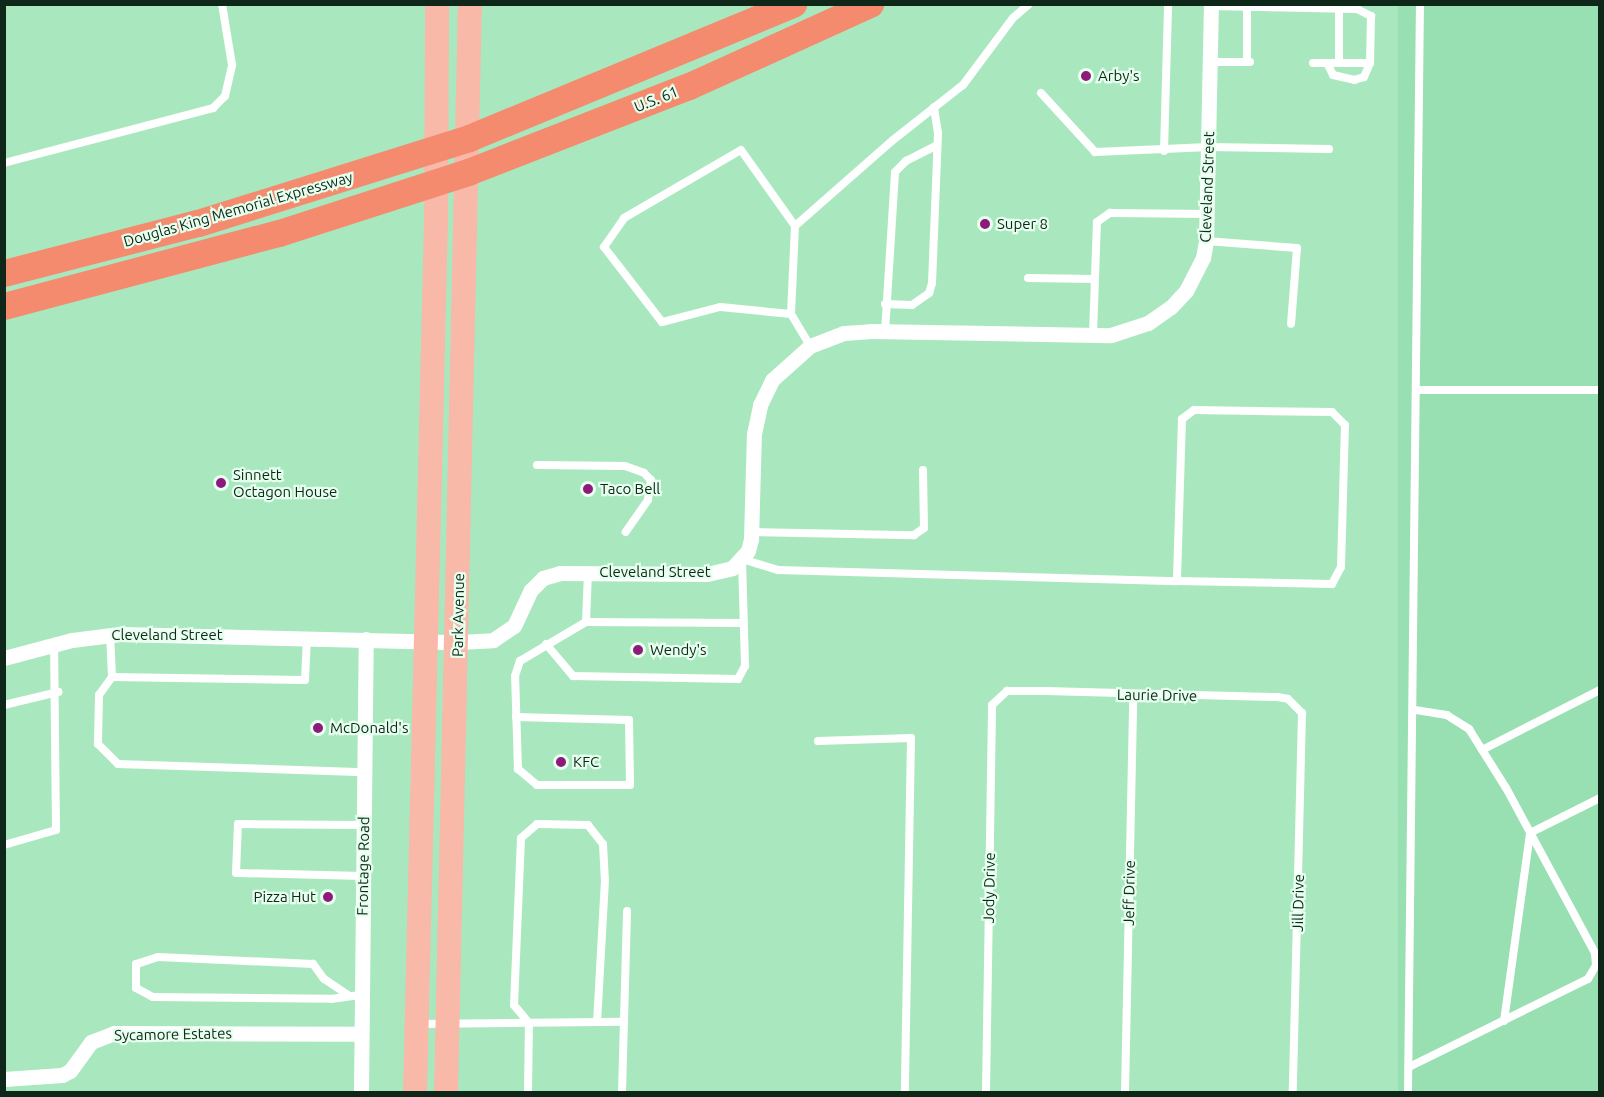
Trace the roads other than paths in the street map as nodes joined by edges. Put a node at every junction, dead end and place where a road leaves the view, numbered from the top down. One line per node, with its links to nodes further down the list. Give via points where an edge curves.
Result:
1 (222, 4): 26 (lane, via 232,65 225,96 213,108)
2 (437, 4): 23 (main road)
3 (470, 4): 20 (main road, Park Avenue)
4 (793, 4): 20 (highway)
5 (870, 4): 27 (highway, U.S. 61, via 689,86)
6 (1029, 4): 19 (lane, via 1013,18 963,85)
7 (1168, 4): 25 (lane)
8 (1420, 4): 42 (lane)
9 (1210, 5): 10 (lane); 13 (street, Cleveland Street)
10 (1247, 5): 11 (lane); 13 (lane, via 1248,62)
11 (1274, 5): 12 (lane, via 1277,9)
12 (1338, 9): 16 (lane); 17 (lane, via 1357,9 1371,16)
13 (1210, 62): 22 (street, Cleveland Street)
14 (1313, 63): 15 (lane)
15 (1327, 63): 16 (lane); 17 (lane, via 1333,75 1354,80 1364,77)
16 (1339, 63): 17 (lane)
17 (1370, 63)
18 (1041, 93): 25 (lane, via 1095,152)
19 (934, 107): 21 (lane); 30 (lane)
20 (469, 138): 23 (highway, Douglas King Memorial Expressway); 27 (main road, Park Avenue)
21 (936, 146): 35 (lane, via 906,161 894,172); 35 (lane, via 929,293 912,305)
22 (1209, 147): 24 (lane); 25 (lane); 29 (street, Cleveland Street)
23 (435, 149): 28 (main road); 32 (highway, Douglas King Memorial Expressway, via 198,223)
24 (1329, 149)
25 (1164, 151)
26 (4, 163)
27 (468, 172): 28 (highway, U.S. 61); 57 (main road, Park Avenue)
28 (436, 182): 36 (highway, via 193,258); 56 (main road)
29 (1208, 214): 31 (street, Cleveland Street); 34 (lane, via 1110,213 1097,222)
30 (795, 226): 37 (lane); 37 (lane, via 741,150 624,218 604,247 662,322 720,307)
31 (1206, 241): 38 (lane, via 1297,248); 40 (street, Cleveland Street, via 1195,278 1171,308 1130,331)
32 (4, 273)
33 (1028, 278): 34 (lane)
34 (1095, 279): 40 (lane)
35 (885, 304): 39 (lane)
36 (4, 306)
37 (791, 314): 41 (lane)
38 (1291, 324)
39 (885, 332): 40 (street, Cleveland Street); 41 (street, Cleveland Street, via 844,333)
40 (1092, 335)
41 (810, 346): 47 (street, Cleveland Street, via 772,381 760,405 754,434)
42 (1417, 390): 43 (lane); 67 (lane)
43 (1599, 390)
44 (537, 465): 46 (lane, via 625,466 644,473 652,487 640,514)
45 (923, 470): 47 (lane, via 924,528 914,535)
46 (626, 531)
47 (751, 532): 48 (street, Cleveland Street)
48 (742, 559): 49 (street, Cleveland Street, via 732,568 707,574); 50 (lane, via 778,570); 52 (lane)
49 (588, 572): 51 (lane); 57 (street, Cleveland Street, via 543,578 505,634 493,640)
50 (1177, 581): 50 (lane, via 1182,419 1194,410 1332,412 1345,425 1341,567 1332,584)
51 (586, 622): 52 (lane); 58 (lane)
52 (743, 623): 58 (lane, via 745,666 738,679 573,676)
53 (110, 634): 54 (street, Cleveland Street); 59 (street, Cleveland Street); 61 (lane)
54 (308, 637): 55 (street, Cleveland Street); 61 (lane, via 305,680)
55 (366, 639): 56 (street, Cleveland Street); 72 (street, Frontage Road)
56 (425, 640): 57 (street, Cleveland Street); 84 (main road)
57 (458, 642): 85 (main road, Park Avenue)
58 (546, 644): 69 (lane, via 520,661 514,676)
59 (54, 645): 60 (street, Cleveland Street); 64 (lane)
60 (4, 658)
61 (112, 677): 72 (lane, via 99,695 98,744 118,764)
62 (1599, 690): 71 (lane)
63 (1007, 692): 65 (lane, Laurie Drive); 95 (lane, Jody Drive, via 994,700 991,715)
64 (57, 693): 66 (lane); 76 (lane, via 55,832)
65 (1133, 694): 68 (lane, Laurie Drive, via 1278,697 1288,699); 96 (lane, Jeff Drive)
66 (4, 705)
67 (1414, 710): 71 (lane, via 1460,721); 87 (lane)
68 (1302, 713): 97 (lane, Jill Drive)
69 (516, 717): 69 (lane, via 518,770 537,785 630,785 628,720)
70 (818, 741): 94 (lane, via 911,738)
71 (1482, 750): 75 (lane)
72 (364, 772): 74 (street, Frontage Road)
73 (1599, 798): 75 (lane)
74 (364, 825): 77 (street, Frontage Road); 77 (lane, via 238,824 236,873)
75 (1530, 833): 80 (lane); 80 (lane, via 1595,953 1596,965 1588,979)
76 (4, 845)
77 (363, 876): 79 (street, Frontage Road)
78 (627, 911): 82 (lane)
79 (354, 995): 79 (lane, via 331,999 153,997 136,988 136,964 159,957 313,964 324,978); 86 (street, Frontage Road)
80 (1504, 1021): 87 (lane)
81 (597, 1022): 82 (lane); 83 (lane); 83 (lane, via 605,880 603,843 588,825 537,824 521,838 514,1005)
82 (624, 1022): 93 (lane)
83 (529, 1023): 85 (lane); 92 (lane)
84 (417, 1024): 85 (lane); 90 (main road)
85 (448, 1024): 91 (main road, Park Avenue)
86 (359, 1034): 88 (street, Sycamore Estates, via 114,1033 91,1042 70,1071 62,1075); 89 (street, Frontage Road)
87 (1409, 1067): 98 (lane)
88 (4, 1078)
89 (361, 1092)
90 (415, 1092)
91 (446, 1092)
92 (528, 1092)
93 (622, 1092)
94 (905, 1092)
95 (986, 1092)
96 (1125, 1092)
97 (1293, 1092)
98 (1408, 1092)

